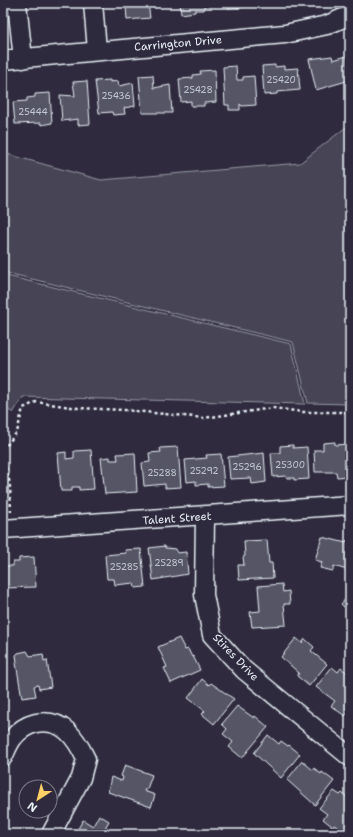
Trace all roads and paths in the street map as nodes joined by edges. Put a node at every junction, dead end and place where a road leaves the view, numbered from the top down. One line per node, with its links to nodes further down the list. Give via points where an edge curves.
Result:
1 (17, 3): 5 (street)
2 (92, 3): 4 (street)
3 (350, 15): 4 (street, Carrington Drive, via 327,25 291,33)
4 (96, 50): 5 (street, Carrington Drive)
5 (23, 59): 6 (street, Carrington Drive)
6 (3, 60)
7 (350, 412): 8 (path, via 303,412 273,408 204,418 36,402 23,408 17,432)
8 (3, 450)
9 (3, 462): 12 (path, via 9,478)
10 (350, 506): 11 (street, Talent Street)
11 (205, 516): 12 (street, Talent Street); 14 (street, Stires Drive, via 204,595 212,635 244,670)
12 (7, 529)
13 (3, 757): 15 (street, via 14,737 28,725 47,721 64,728 78,742 86,759 81,778)
14 (350, 758)
15 (51, 834)

